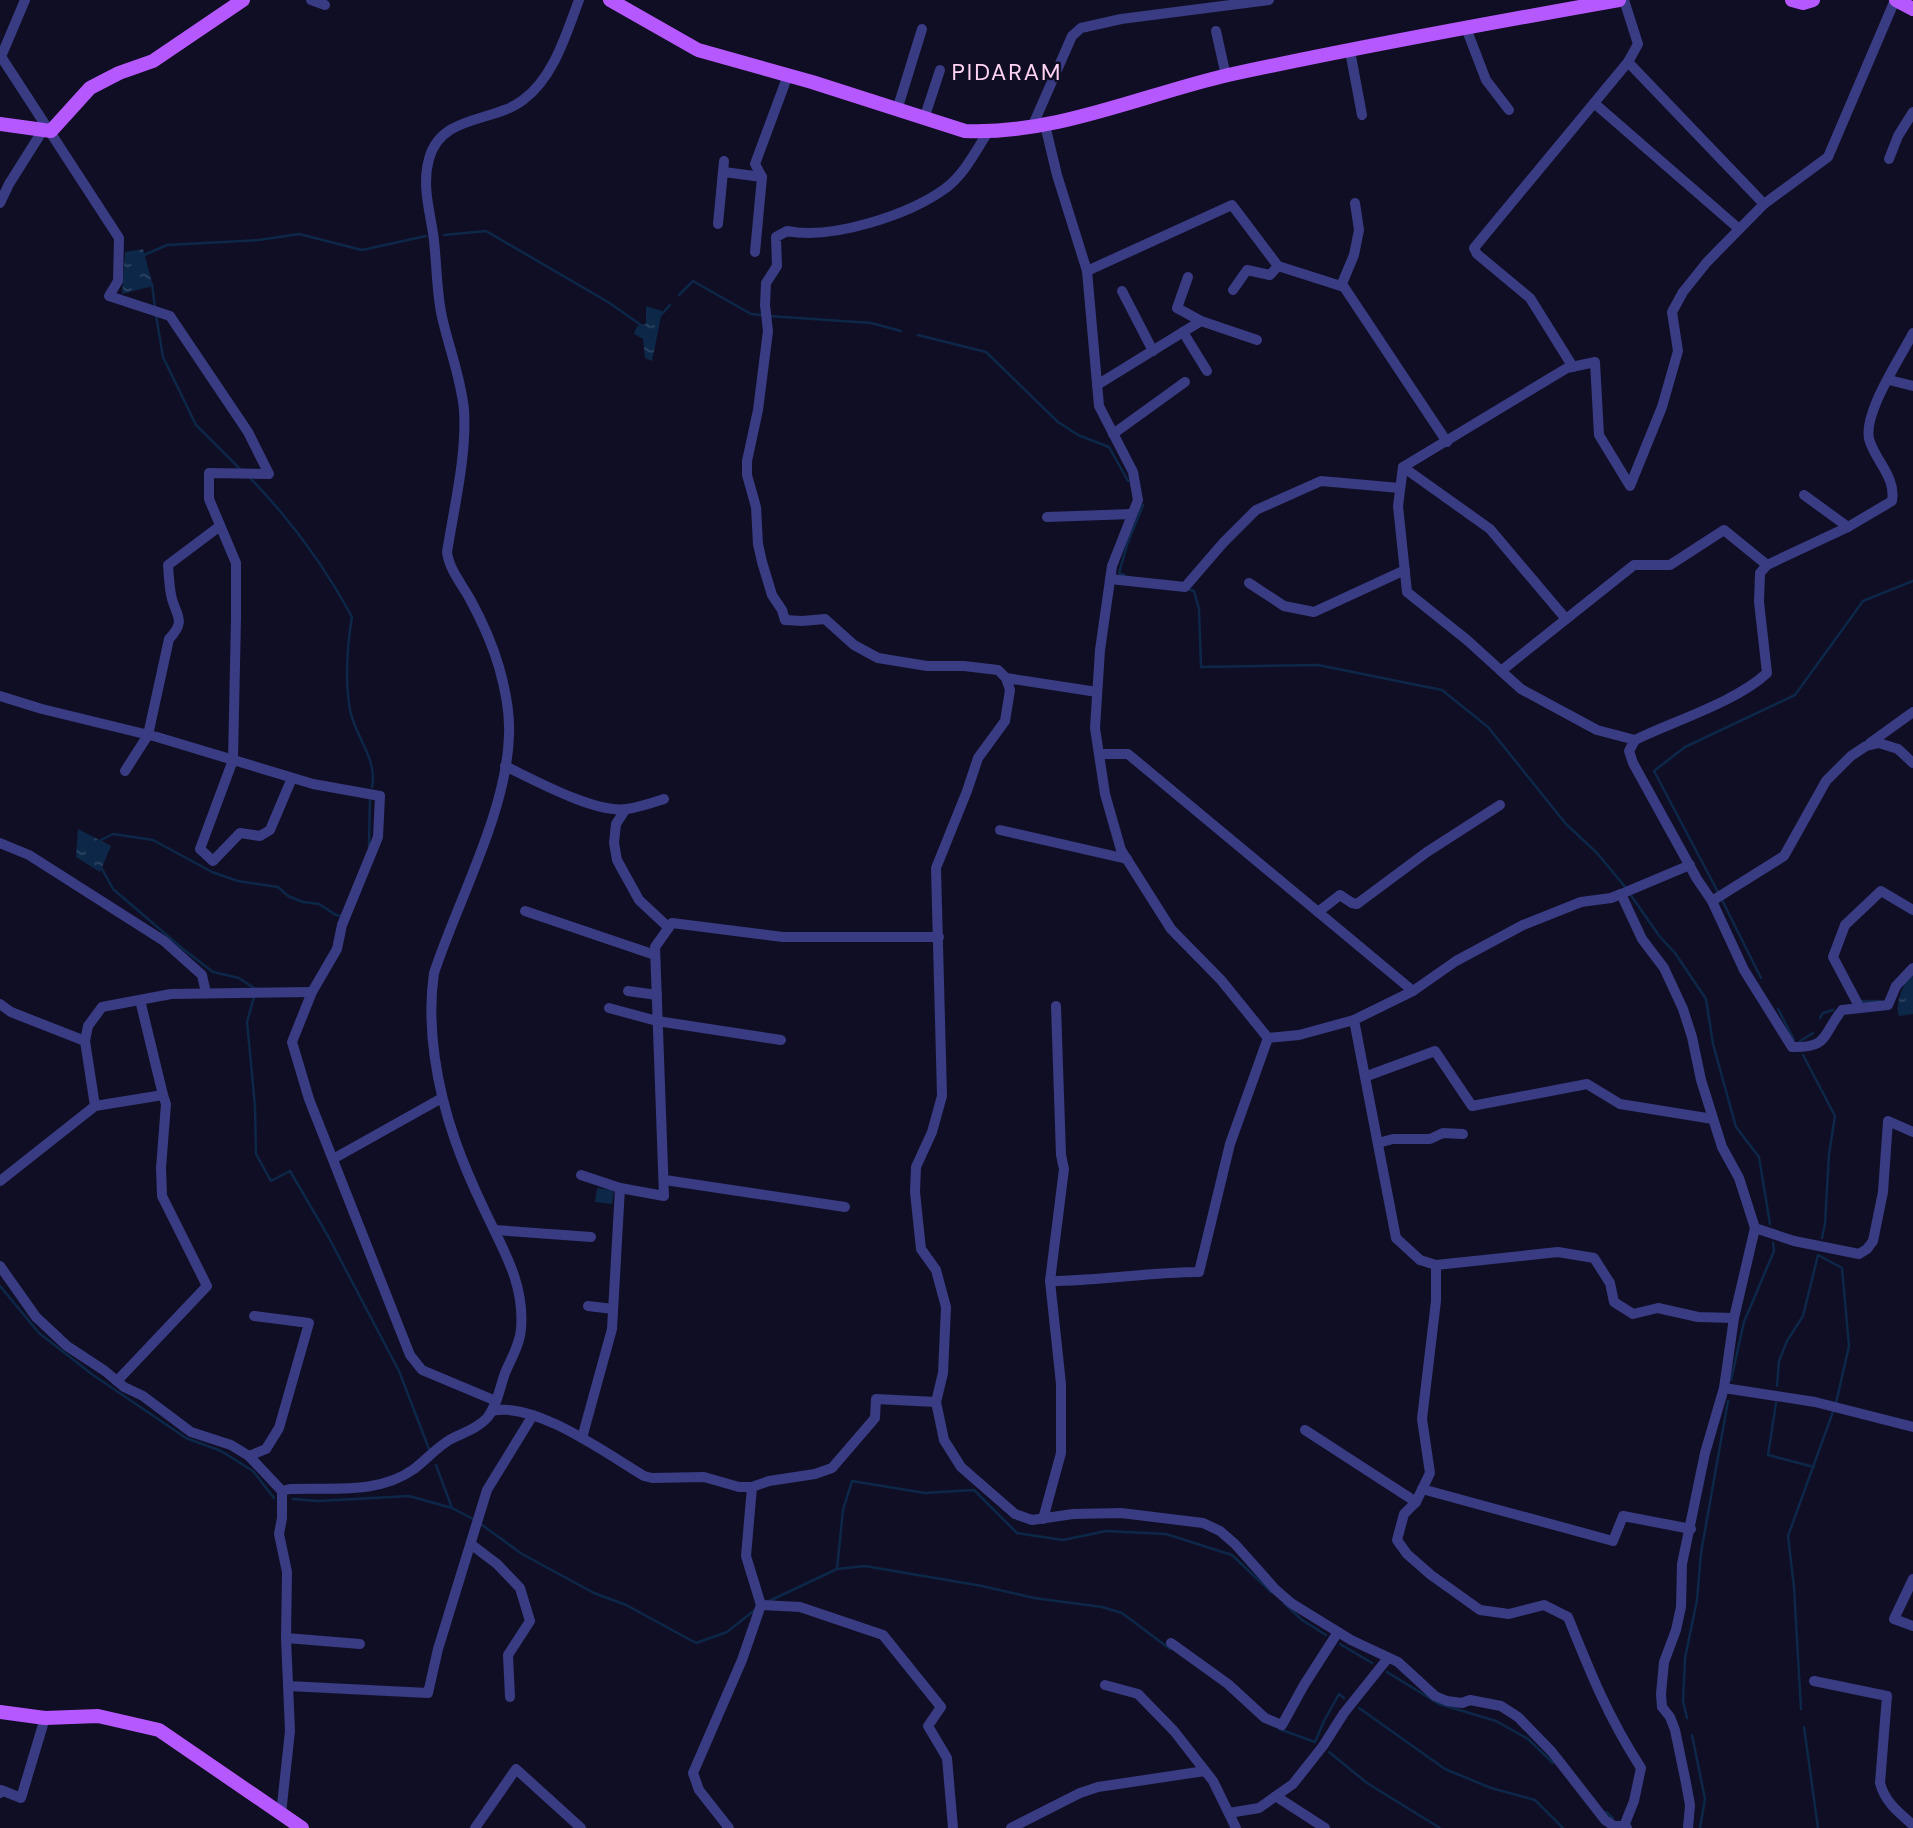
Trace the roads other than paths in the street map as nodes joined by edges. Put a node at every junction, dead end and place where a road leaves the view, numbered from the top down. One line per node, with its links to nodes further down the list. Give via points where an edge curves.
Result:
1 (25, 0): 17 (street)
2 (243, 0): 30 (main road, via 153,61 90,88)
3 (311, 0): 11 (street)
4 (579, 0): 82 (street, via 553,65 534,91 513,107 450,129 435,144 426,174 442,313 464,408 448,563 482,622 500,669 509,733)
5 (610, 0): 20 (main road, via 698,50)
6 (1269, 0): 29 (street, via 1080,28 1072,36)
7 (1622, 0): 14 (main road); 18 (street, via 1638,44)
8 (1792, 0): 9 (main road)
9 (1813, 0)
10 (1895, 0): 12 (main road); 36 (street, via 1828,157)
11 (325, 5)
12 (1913, 9)
13 (922, 29): 23 (street)
14 (1466, 29): 16 (main road); 24 (street, via 1486,80)
15 (1216, 31): 21 (street)
16 (1350, 51): 21 (main road); 26 (street)
17 (0, 57): 30 (street)
18 (1628, 62): 22 (street); 36 (street)
19 (940, 70): 27 (street)
20 (788, 75): 23 (main road); 33 (street, via 755,163)
21 (1227, 76): 29 (main road)
22 (1594, 103): 38 (street); 51 (street, via 1474,248 1530,298)
23 (897, 110): 27 (main road)
24 (1509, 110)
25 (1913, 112): 32 (street)
26 (1362, 115)
27 (924, 119): 31 (main road, via 965,131)
28 (0, 124): 30 (main road)
29 (1038, 126): 31 (main road); 41 (street)
30 (47, 131): 34 (street); 64 (street, via 119,238 118,281 108,296 170,316 248,432 269,474 209,473 209,499)
31 (988, 132): 72 (street, via 955,179 904,212 858,226 800,234 787,231 776,237 777,266 766,283 767,326 747,475 767,581 785,620 825,619 854,645 878,658 986,668 998,670)
32 (1889, 159)
33 (762, 177): 37 (street, via 724,166); 39 (street)
34 (0, 203)
35 (1355, 203): 43 (street, via 1359,230)
36 (1764, 204): 38 (street)
37 (718, 224)
38 (1738, 228): 51 (street, via 1683,292 1672,312 1678,351 1662,407 1630,486 1599,435 1595,362)
39 (755, 252)
40 (1278, 266): 41 (street, via 1232,205); 43 (street); 44 (street, via 1270,275 1247,270)
41 (1087, 271): 55 (street)
42 (1188, 277): 46 (street, via 1177,308)
43 (1341, 286): 58 (street)
44 (1233, 290)
45 (1122, 291): 50 (street)
46 (1201, 321): 47 (street); 49 (street)
47 (1183, 332): 50 (street); 52 (street)
48 (1913, 333): 53 (street)
49 (1257, 340)
50 (1153, 351): 55 (street)
51 (1573, 367): 58 (street)
52 (1207, 371)
53 (1889, 380): 56 (street); 65 (street, via 1871,414 1868,432 1894,488 1892,501)
54 (1185, 382): 57 (street)
55 (1097, 385): 57 (street, via 1099,407)
56 (1913, 386)
57 (1112, 434): 62 (street, via 1133,472 1138,500)
58 (1447, 442): 59 (street)
59 (1403, 467): 60 (street); 70 (street, via 1490,529)
60 (1400, 488): 67 (street); 68 (street, via 1321,481 1256,510 1185,587)
61 (1804, 495): 65 (street)
62 (1132, 514): 63 (street); 68 (street)
63 (1047, 517)
64 (220, 526): 76 (street, via 168,565 172,599 180,615); 80 (street, via 236,563)
65 (1848, 527): 66 (street)
66 (1766, 565): 70 (street, via 1724,530 1671,565 1634,565); 77 (street, via 1760,573 1759,602 1768,673)
67 (1405, 570): 69 (street, via 1314,612 1284,606); 71 (street, via 1407,592)
68 (1111, 579): 73 (street)
69 (1249, 583)
70 (1566, 619): 71 (street)
71 (1501, 671): 77 (street, via 1521,689 1597,730)
72 (1006, 678): 73 (street); 98 (street, via 1010,690 1005,721 978,758 936,868)
73 (1097, 692): 79 (street)
74 (0, 696): 76 (street)
75 (1913, 712): 78 (street)
76 (148, 735): 80 (street); 83 (street)
77 (1635, 740): 91 (street, via 1629,751 1633,763)
78 (1866, 746): 81 (street, via 1879,743 1898,749); 93 (street, via 1826,781 1784,856)
79 (1099, 754): 90 (street, via 1105,793); 96 (street, via 1128,754)
80 (233, 760): 84 (street); 84 (street, via 201,849 213,861 240,833 260,836 270,830)
81 (1913, 763)
82 (505, 766): 87 (street, via 574,798); 118 (street, via 484,841 434,973 433,1017)
83 (125, 771)
84 (292, 778): 103 (street, via 380,796 378,837 342,925 337,949)
85 (664, 799): 87 (street)
86 (1500, 805): 96 (street, via 1357,904 1340,895)
87 (625, 810): 97 (street, via 616,824 617,860 639,900)
88 (1000, 830): 90 (street)
89 (0, 844): 104 (street, via 29,855 164,941 202,975)
90 (1127, 859): 113 (street, via 1171,929)
91 (1690, 865): 92 (street); 93 (street)
92 (1621, 894): 102 (street, via 1581,902 1523,925 1456,961); 120 (street, via 1683,1009)
93 (1717, 898): 110 (street, via 1744,970 1792,1047 1813,1047 1825,1038 1842,1010)
94 (1913, 910): 110 (street, via 1881,891 1845,925 1833,957)
95 (526, 911): 99 (street)
96 (1318, 912): 102 (street)
97 (668, 927): 98 (street, via 672,923 783,937); 99 (street)
98 (939, 937): 142 (street, via 942,1096 916,1167 915,1192 921,1249 936,1270 946,1307 943,1373)
99 (655, 955): 105 (street)
100 (1913, 968): 110 (street, via 1896,986 1888,1005)
101 (628, 991): 105 (street)
102 (1413, 991): 111 (street)
103 (312, 992): 104 (street); 124 (street, via 292,1042)
104 (206, 993): 106 (street)
105 (657, 995): 112 (street)
106 (140, 1000): 115 (street, via 102,1007 88,1026); 117 (street)
107 (0, 1004): 115 (street)
108 (1056, 1006): 135 (street, via 1064,1169)
109 (609, 1008): 112 (street)
110 (1860, 1008)
111 (1354, 1020): 113 (street); 116 (street)
112 (657, 1021): 114 (street); 126 (street)
113 (1268, 1038): 135 (street, via 1230,1144 1199,1272)
114 (781, 1040)
115 (85, 1041): 119 (street)
116 (1367, 1076): 120 (street, via 1434,1051 1472,1106 1587,1084 1620,1104); 123 (street)
117 (163, 1095): 119 (street); 140 (street, via 162,1196 207,1286)
118 (442, 1098): 124 (street); 131 (street)
119 (95, 1106): 127 (street)
120 (1713, 1119): 130 (street, via 1740,1178)
121 (1913, 1132): 130 (street, via 1888,1121 1873,1241 1859,1254)
122 (1463, 1134): 123 (street)
123 (1378, 1143): 133 (street, via 1396,1238 1420,1260)
124 (333, 1159): 143 (street, via 410,1355 422,1370)
125 (581, 1175): 128 (street)
126 (665, 1180): 128 (street, via 664,1196); 129 (street)
127 (0, 1181)
128 (620, 1188): 137 (street)
129 (845, 1207)
130 (1755, 1228): 139 (street)
131 (495, 1230): 132 (street); 143 (street, via 513,1269 521,1328)
132 (591, 1237)
133 (1436, 1265): 139 (street, via 1558,1252 1594,1258 1614,1302 1633,1314 1658,1308 1698,1317); 150 (street, via 1422,1419 1430,1473)
134 (0, 1266): 140 (street, via 49,1331)
135 (1050, 1281): 153 (street, via 1062,1431 1061,1453)
136 (588, 1306): 137 (street)
137 (613, 1309): 147 (street, via 612,1329)
138 (254, 1316): 148 (street, via 309,1323 279,1428 266,1449)
139 (1734, 1318): 141 (street)
140 (117, 1381): 148 (street, via 191,1432 232,1445)
141 (1724, 1388): 145 (street); 154 (street)
142 (936, 1402): 149 (street, via 876,1399 875,1418 832,1468); 153 (street, via 944,1440 961,1467 1015,1514 1032,1520)
143 (494, 1406): 144 (street); 151 (street, via 477,1426 390,1480 368,1487)
144 (533, 1415): 147 (street); 155 (street, via 487,1490)
145 (1913, 1427)
146 (1305, 1430): 152 (street)
147 (582, 1438): 149 (street, via 644,1476 704,1477)
148 (248, 1456): 151 (street)
149 (752, 1486): 157 (street, via 746,1556)
150 (1422, 1489): 152 (street); 154 (street, via 1614,1541 1623,1517)
151 (282, 1491): 160 (street, via 279,1534 287,1572)
152 (1416, 1502): 176 (street, via 1404,1514 1398,1541 1431,1575 1480,1610 1509,1614 1544,1605 1569,1616 1617,1731 1641,1768)
153 (1043, 1518): 159 (street, via 1121,1513 1203,1523 1235,1544 1291,1603)
154 (1690, 1529): 185 (street, via 1682,1564 1681,1607 1664,1662 1661,1694 1662,1707 1675,1730 1686,1783)
155 (472, 1545): 166 (street, via 428,1693); 167 (street, via 520,1588 530,1621 508,1655)
156 (1913, 1579): 158 (street, via 1894,1619)
157 (761, 1605): 180 (street, via 692,1773 699,1790); 181 (street, via 800,1608 883,1635 941,1707 928,1726 947,1758)
158 (1913, 1626)
159 (1338, 1632): 161 (street, via 1282,1725 1265,1718 1228,1684); 163 (street)
160 (286, 1638): 162 (street); 166 (street)
161 (1171, 1643)
162 (360, 1644)
163 (1388, 1658): 172 (street, via 1293,1784); 176 (street, via 1435,1696 1501,1706 1518,1717 1605,1820)
164 (1814, 1681): 175 (street, via 1887,1696 1880,1783 1884,1796)
165 (1105, 1685): 170 (street, via 1138,1694)
166 (288, 1686): 174 (street, via 290,1731)
167 (509, 1697)
168 (0, 1712): 169 (main road)
169 (45, 1718): 171 (street, via 21,1798); 174 (main road, via 98,1716 159,1730)
170 (1205, 1771): 173 (street); 182 (street, via 1098,1787)
171 (0, 1793)
172 (1277, 1797): 173 (street, via 1258,1808); 184 (street)
173 (1229, 1813): 183 (street)
174 (281, 1814): 177 (main road)
175 (1913, 1825)
176 (1622, 1827)
177 (302, 1828)
178 (475, 1828): 179 (street, via 516,1769)
179 (581, 1828)
180 (729, 1828)
181 (953, 1828)
182 (1011, 1828)
183 (1236, 1828)
184 (1325, 1828)
185 (1688, 1828)

